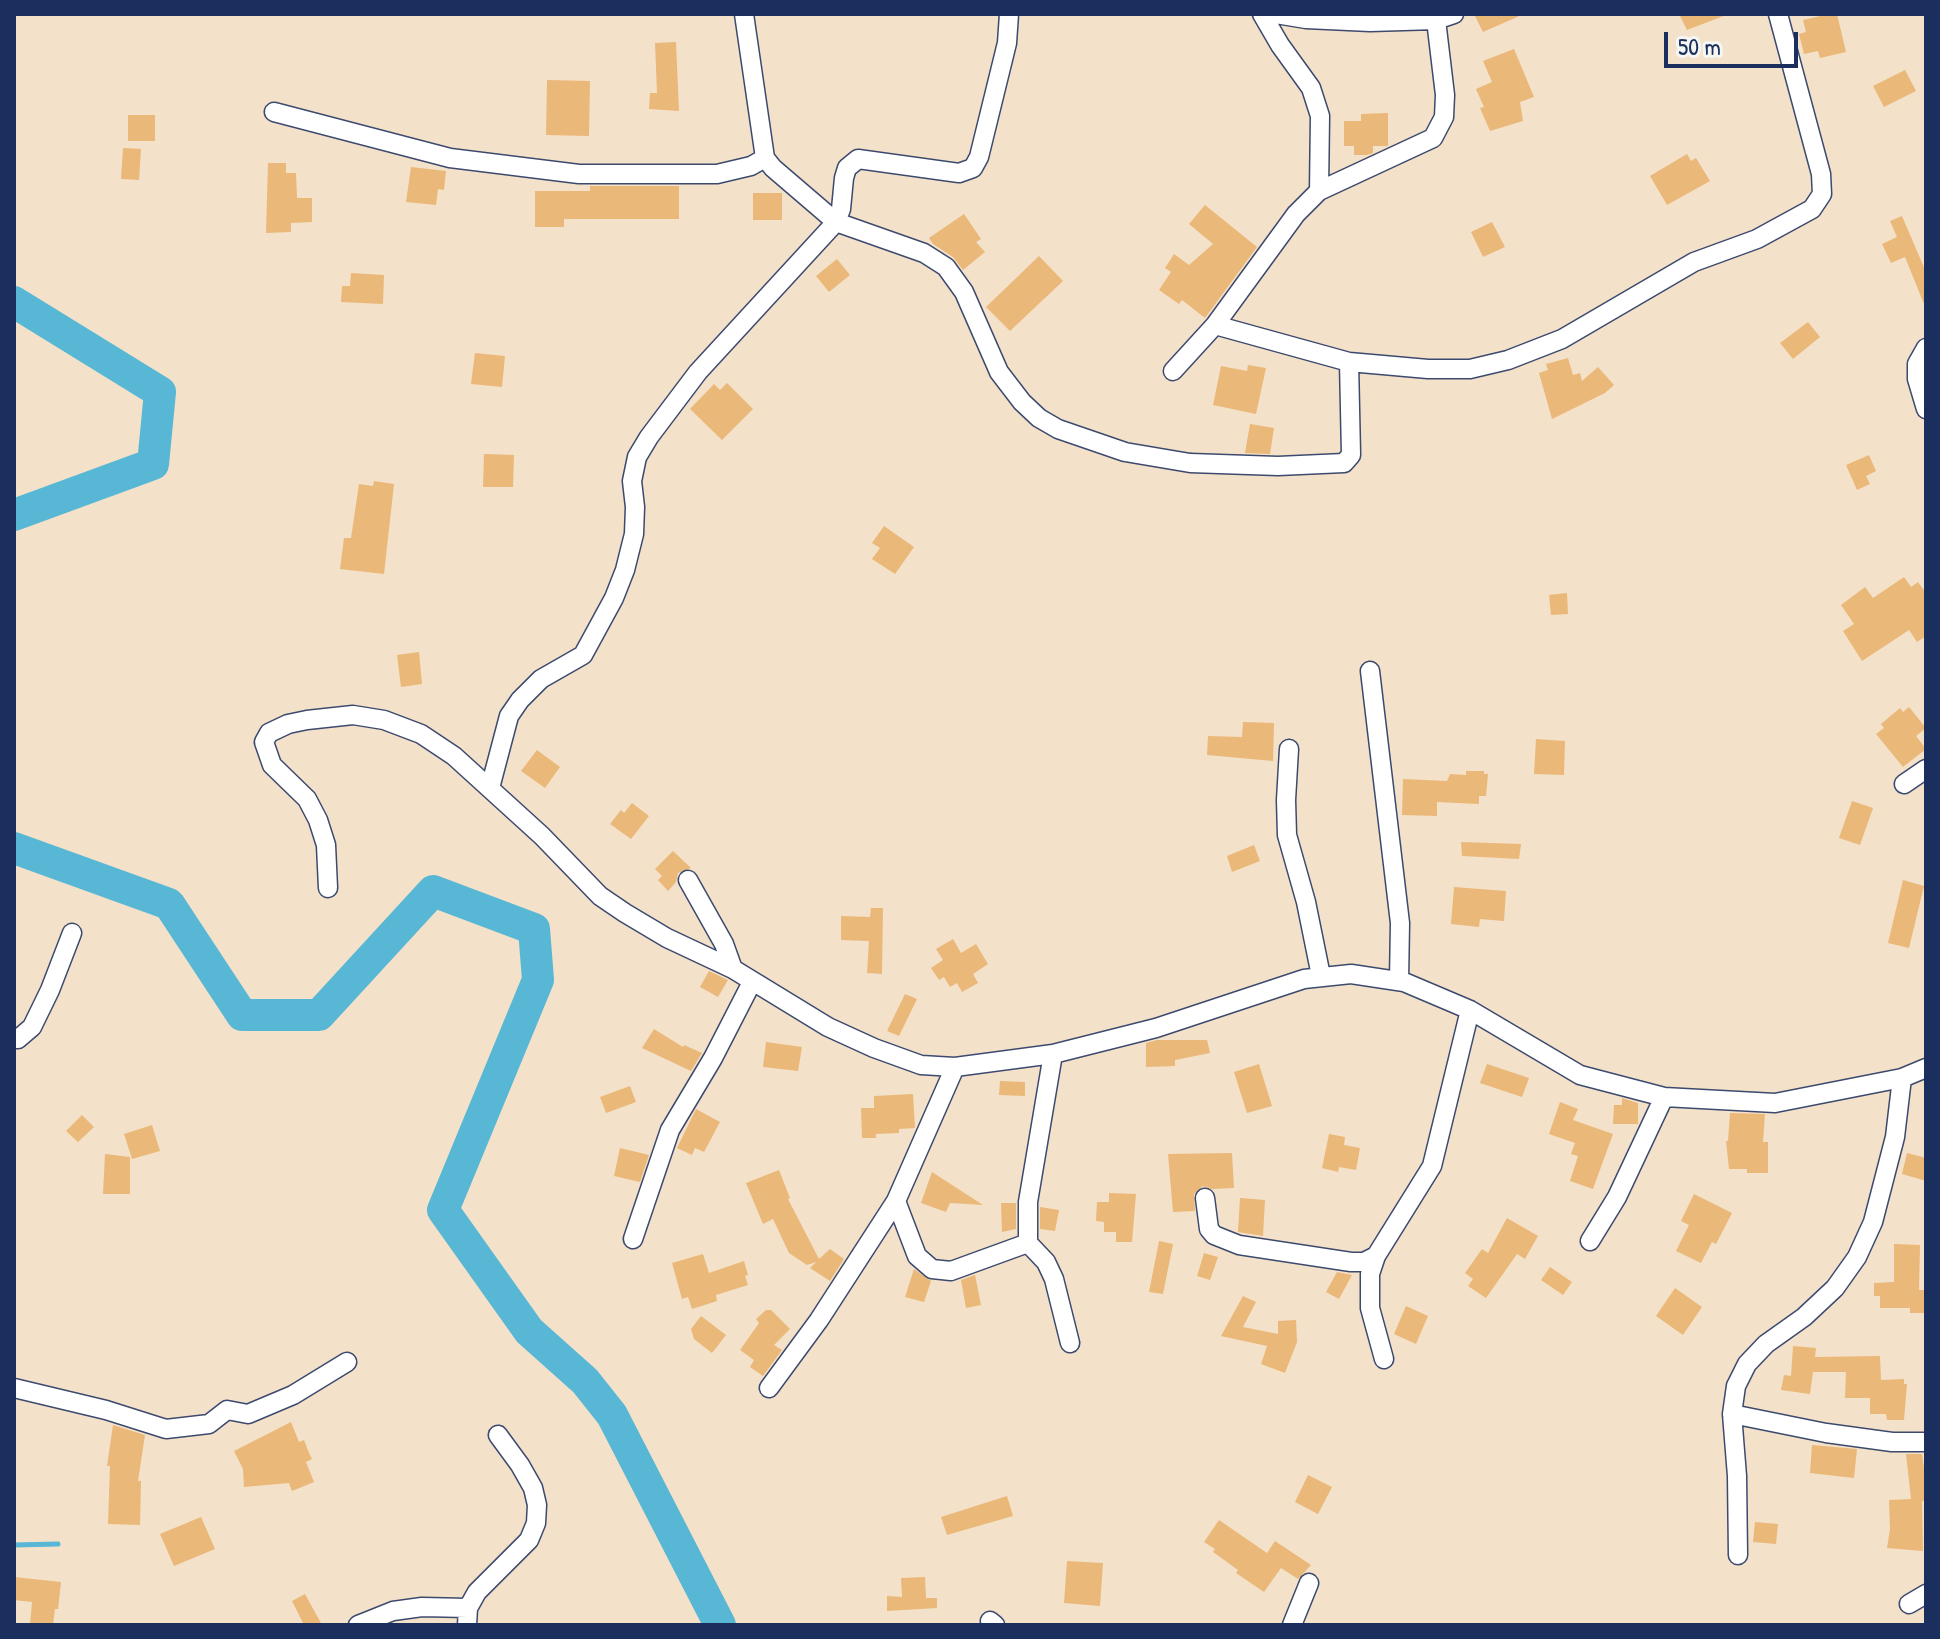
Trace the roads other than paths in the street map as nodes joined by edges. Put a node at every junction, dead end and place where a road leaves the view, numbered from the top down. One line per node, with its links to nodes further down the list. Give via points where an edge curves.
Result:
1 (744, 14): 10 (street)
2 (993, 14): 8 (street)
3 (1009, 14): 8 (street)
4 (1262, 14): 11 (street, via 1311,88 1320,116)
5 (1276, 14): 7 (street, via 1370,22)
6 (1778, 14): 15 (street, via 1821,174 1822,194 1812,209 1757,239 1694,262 1562,339 1508,360 1470,369)
7 (1445, 17): 11 (street, via 1444,117 1433,138)
8 (1007, 43): 12 (street, via 973,168 959,173 858,159 847,168)
9 (274, 112): 10 (street, via 450,158 579,174 717,174)
10 (765, 158): 12 (street)
11 (1319, 191): 13 (street, via 1296,214)
12 (836, 222): 15 (street, via 924,253 946,267 964,292 999,372 1022,402 1058,429 1125,452 1190,463 1344,463 1351,455); 22 (street, via 698,372 643,447 632,481 634,534 614,598 583,655 541,679 509,716)
13 (1215, 325): 15 (street); 16 (street)
14 (1926, 348): 17 (street, via 1917,364)
15 (1349, 362)
16 (1173, 371)
17 (1926, 409)
18 (1370, 671): 28 (street, via 1400,923)
19 (1289, 749): 27 (street, via 1287,835)
20 (1926, 769): 21 (street)
21 (1904, 784)
22 (490, 788): 24 (street, via 421,734 384,720 331,716 277,728 264,742 265,750 318,820 326,845); 26 (street, via 600,896 667,938)
23 (688, 880): 26 (street)
24 (328, 888)
25 (72, 933): 31 (street, via 32,1027)
26 (733, 969): 29 (street)
27 (1321, 976): 28 (street); 32 (street)
28 (1399, 981): 30 (street)
29 (752, 982): 33 (street, via 874,1048 921,1065); 39 (street, via 670,1130)
30 (1470, 1010): 36 (street, via 1580,1075); 42 (street, via 1432,1166)
31 (14, 1039)
32 (1053, 1054): 33 (street); 41 (street, via 1028,1202)
33 (955, 1067): 38 (street)
34 (1926, 1068): 35 (street)
35 (1902, 1078): 36 (street, via 1775,1103); 48 (street, via 1895,1137 1873,1222 1857,1257 1835,1288 1747,1364 1736,1386)
36 (1664, 1097): 40 (street)
37 (1205, 1198): 42 (street, via 1209,1229 1239,1245 1351,1262)
38 (896, 1201): 41 (street, via 917,1256 932,1269 951,1271); 47 (street)
39 (633, 1239)
40 (1590, 1241)
41 (1028, 1243): 43 (street, via 1054,1279)
42 (1376, 1256): 44 (street, via 1370,1308)
43 (1070, 1343)
44 (1384, 1359)
45 (347, 1362): 46 (street, via 293,1395 248,1414 227,1410 209,1424 166,1429)
46 (14, 1388)
47 (769, 1388)
48 (1732, 1414): 50 (street, via 1826,1433); 51 (street)
49 (498, 1435): 55 (street, via 533,1488 536,1523 529,1540 477,1592)
50 (1926, 1442)
51 (1738, 1555)
52 (1309, 1583): 57 (street)
53 (1926, 1594): 54 (street)
54 (1909, 1604)
55 (468, 1617): 56 (street, via 422,1607 393,1611)
56 (358, 1625)
57 (1292, 1625)

